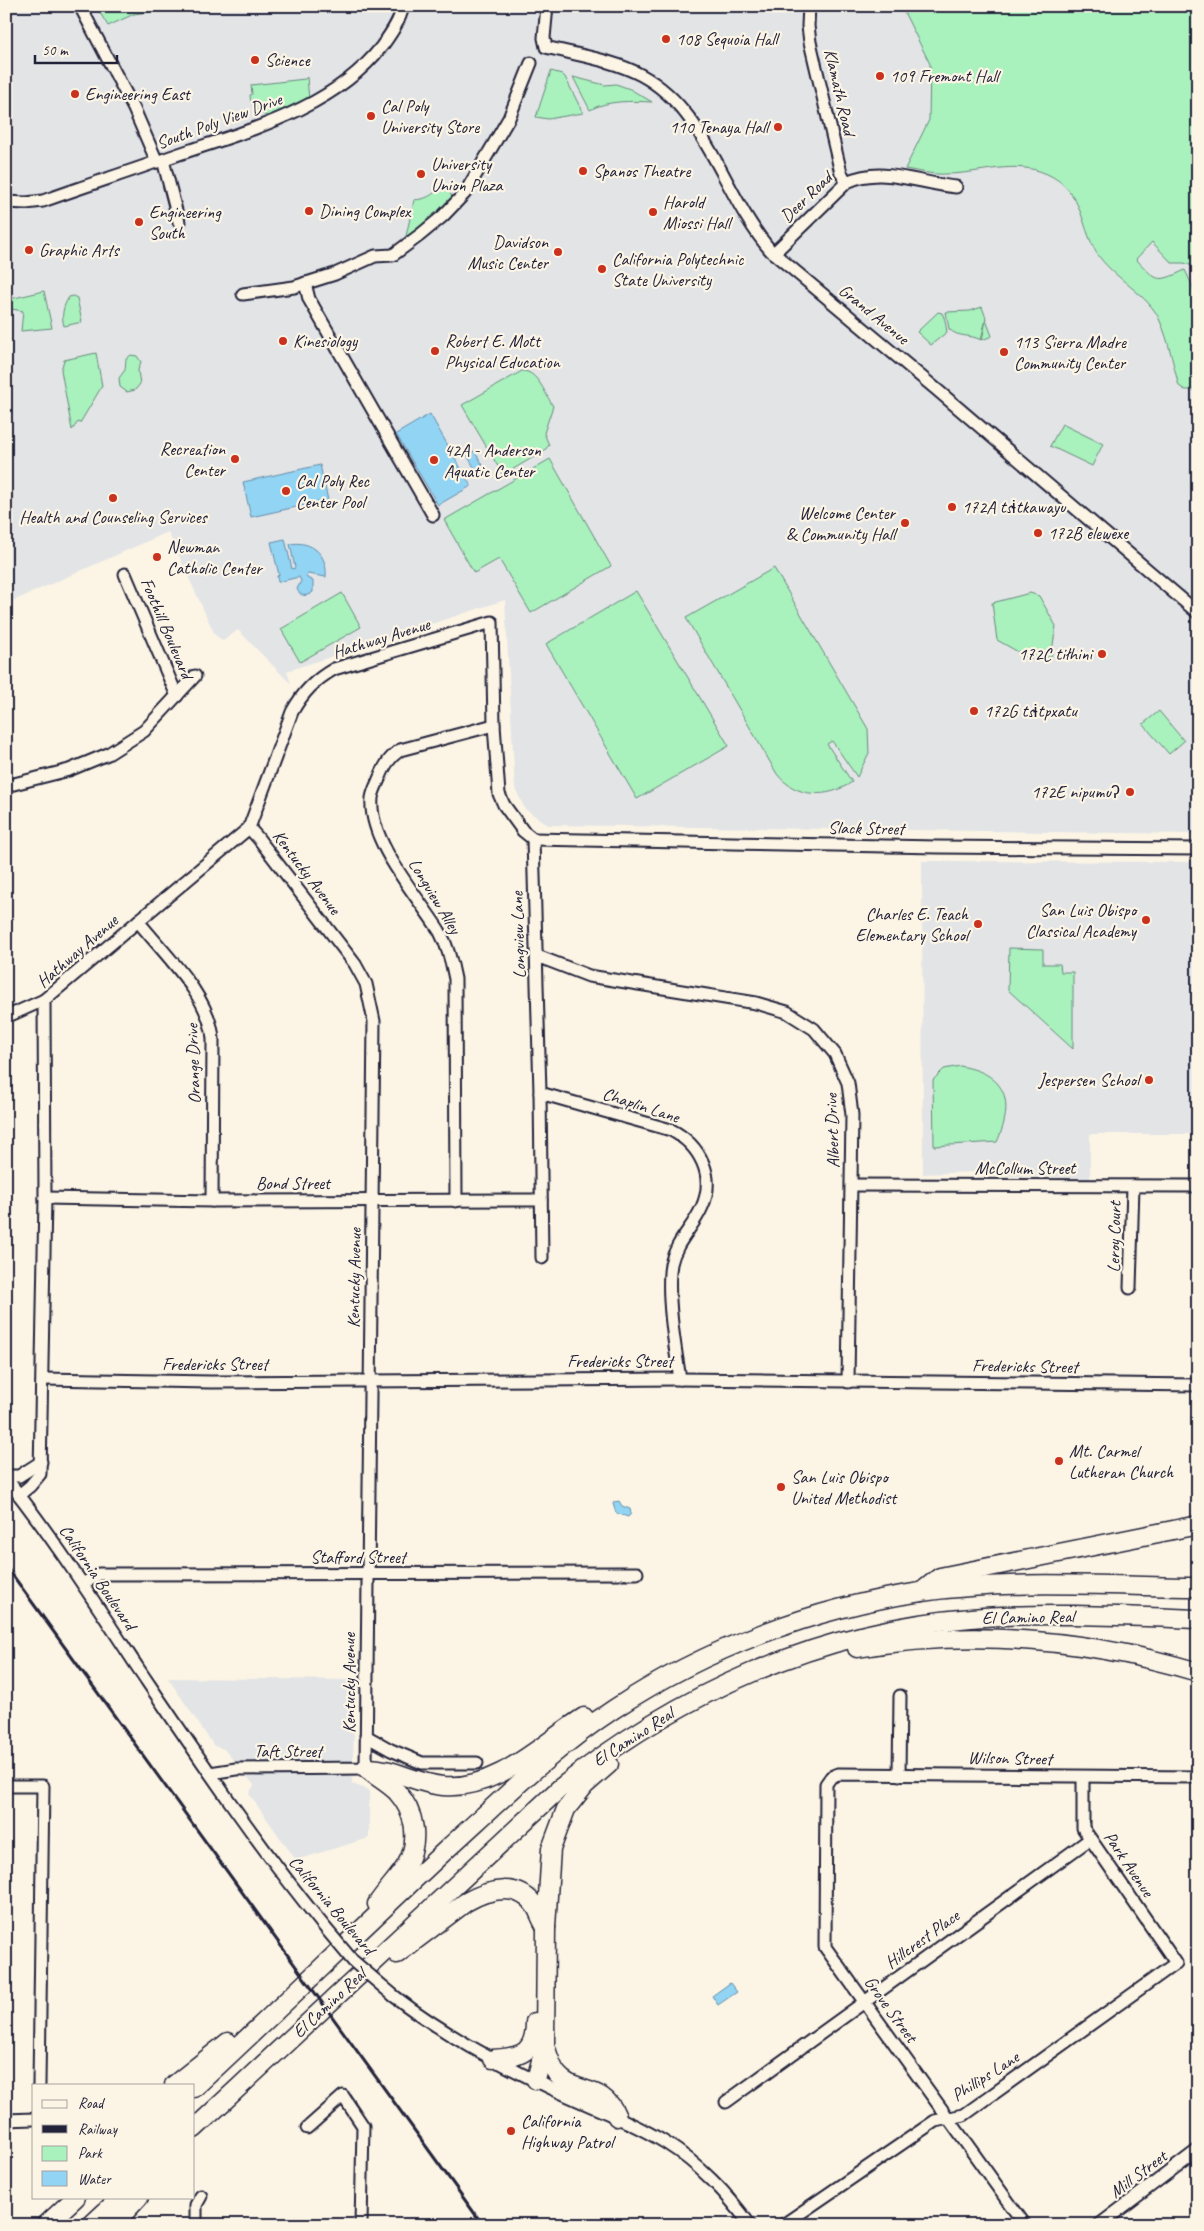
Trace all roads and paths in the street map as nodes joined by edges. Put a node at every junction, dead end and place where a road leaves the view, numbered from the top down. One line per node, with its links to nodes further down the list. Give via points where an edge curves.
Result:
1 (80, 6): 6 (street)
2 (403, 6): 6 (street, South Poly View Drive, via 389,37 374,55 346,80 314,101 239,136)
3 (547, 6): 11 (street, Grand Avenue, via 546,47 618,65 640,74 672,96 689,116 754,229)
4 (809, 6): 7 (street, Klamath Road, via 810,42 841,173)
5 (531, 63): 12 (street, via 509,118 469,197 393,255 375,256)
6 (160, 161): 9 (street, South Poly View Drive, via 43,201); 10 (street)
7 (847, 182): 8 (street, Deer Road, via 882,174); 11 (street, Deer Road)
8 (956, 187)
9 (6, 202)
10 (179, 222)
11 (774, 253): 16 (street, Grand Avenue)
12 (305, 284): 13 (street); 14 (street, via 309,300)
13 (243, 294)
14 (433, 515)
15 (125, 574): 18 (street, Foothill Boulevard)
16 (1198, 613)
17 (195, 676): 18 (street, Foothill Boulevard)
18 (177, 696): 20 (street, Foothill Boulevard, via 144,731 108,754 70,770)
19 (494, 725): 21 (street, Hathway Avenue, via 492,622 334,669 317,679 300,697); 22 (street, via 499,794 523,831); 36 (street, Longview Alley, via 400,750 386,763 372,799 380,841 440,934 452,963 455,979)
20 (6, 786)
21 (249, 828): 24 (street, Hathway Avenue); 35 (street, Kentucky Avenue, via 355,964 366,984 374,1021)
22 (533, 839): 23 (street, Slack Street); 25 (street, Longview Lane)
23 (1198, 849)
24 (138, 921): 26 (street, Hathway Avenue); 33 (street, Orange Drive, via 199,996 211,1021)
25 (537, 956): 28 (street, Longview Lane); 29 (street, Albert Drive, via 589,976 756,1002 787,1012 814,1029 835,1054 848,1083 852,1115)
26 (44, 1000): 27 (street); 32 (street, Hathway Avenue)
27 (6, 1017)
28 (540, 1093): 34 (street, Longview Lane); 40 (street, Chaplin Lane, via 671,1130 682,1136 698,1153 707,1176 706,1196 702,1208 676,1248 670,1277)
29 (852, 1184): 30 (street, McCollum Street); 42 (street, Albert Drive)
30 (1132, 1186): 31 (street, McCollum Street); 38 (street, Leroy Court)
31 (1198, 1186)
32 (45, 1198): 33 (street, Bond Street); 39 (street, Hathway Avenue)
33 (212, 1200): 35 (street, Bond Street)
34 (540, 1200): 36 (street, Bond Street); 37 (street, Longview Lane)
35 (372, 1201): 36 (street, Bond Street); 41 (street, Kentucky Avenue)
36 (456, 1201)
37 (542, 1258)
38 (1130, 1288)
39 (43, 1379): 41 (street, Fredericks Street); 44 (street, Hathway Avenue)
40 (680, 1379): 41 (street, Fredericks Street); 42 (street, Fredericks Street)
41 (370, 1381): 49 (street, Kentucky Avenue)
42 (848, 1382): 43 (street, Fredericks Street)
43 (1198, 1385)
44 (40, 1462): 45 (street, via 20,1476); 46 (street, Hathway Avenue, via 40,1474)
45 (6, 1477): 46 (street, California Boulevard)
46 (19, 1495): 50 (street, California Boulevard)
47 (1198, 1525): 52 (highway, via 940,1577)
48 (637, 1573): 49 (street, Stafford Street)
49 (367, 1575): 50 (street, Stafford Street, via 100,1574); 58 (street, Kentucky Avenue)
50 (83, 1584): 62 (street, California Boulevard)
51 (1198, 1587): 52 (highway, El Camino Real, via 1004,1585)
52 (921, 1592): 57 (highway, El Camino Real, via 877,1600 775,1629 702,1660)
53 (1198, 1619): 54 (highway, El Camino Real, via 971,1618 892,1629)
54 (795, 1656): 55 (highway, via 826,1656 850,1649 923,1640 1011,1639 1103,1649); 59 (highway, El Camino Real, via 699,1696)
55 (1198, 1672)
56 (900, 1696): 63 (street)
57 (614, 1709): 61 (highway, via 596,1710 500,1774 473,1784 430,1784 380,1768); 69 (highway, El Camino Real, via 550,1756)
58 (366, 1736): 60 (street, via 422,1762); 61 (street, Kentucky Avenue)
59 (622, 1742): 70 (highway, via 609,1765 575,1797 558,1825 548,1862); 73 (highway, El Camino Real, via 559,1789)
60 (477, 1763)
61 (366, 1768): 62 (street, Taft Street); 69 (highway, via 404,1801 415,1832 414,1847 407,1864 377,1905)
62 (210, 1772): 77 (street, California Boulevard, bridge, via 293,1889 353,1960 394,1996 442,2031)
63 (899, 1775): 64 (street, Wilson Street); 66 (street, Wilson Street, via 838,1774)
64 (1084, 1776): 65 (street, Wilson Street); 68 (street, Park Avenue, via 1083,1828)
65 (1198, 1778)
66 (826, 1784): 74 (street, Grove Street, via 825,1947)
67 (6, 1786): 79 (street, via 43,1786)
68 (1090, 1839): 72 (street, Park Avenue); 74 (street, Hillcrest Place)
69 (371, 1920): 75 (highway, El Camino Real)
70 (546, 1927): 71 (highway); 73 (highway, via 536,1909 518,1892 488,1892 466,1902 392,1958)
71 (545, 1952): 76 (highway); 77 (highway, via 537,1968 532,2045 519,2055)
72 (1176, 1963): 84 (street, Phillips Lane, via 964,2115)
73 (361, 1974): 88 (highway, El Camino Real)
74 (864, 2002): 82 (street, Hillcrest Place); 84 (street, Grove Street)
75 (264, 2024): 80 (highway, via 238,2034); 81 (highway, El Camino Real)
76 (544, 2045): 78 (highway); 83 (highway, via 558,2075 603,2096 612,2104)
77 (493, 2059): 78 (street, California Boulevard)
78 (536, 2080): 83 (street, California Boulevard)
79 (39, 2084)
80 (175, 2084)
81 (195, 2087)
82 (726, 2102)
83 (617, 2117): 99 (street, California Boulevard, via 668,2144 690,2160 737,2207)
84 (949, 2117): 100 (street, Phillips Lane, via 935,2121); 101 (street, Grove Street)
85 (32, 2119): 86 (street)
86 (6, 2120)
87 (308, 2128): 98 (street, via 343,2096 363,2126)
88 (195, 2129)
89 (1198, 2150): 102 (street, Mill Street)
90 (201, 2196): 97 (street, via 196,2205)
91 (75, 2198): 94 (highway)
92 (120, 2198): 95 (highway)
93 (138, 2198): 96 (highway)
94 (46, 2225)
95 (91, 2225)
96 (113, 2225)
97 (196, 2225)
98 (361, 2225)
99 (750, 2225)
100 (783, 2225)
101 (1024, 2225)
102 (1098, 2225)

